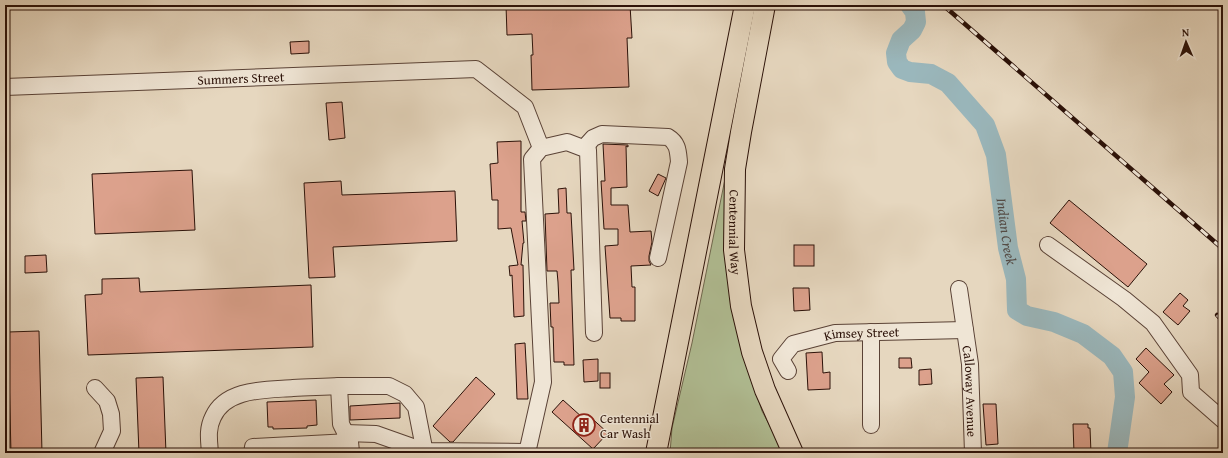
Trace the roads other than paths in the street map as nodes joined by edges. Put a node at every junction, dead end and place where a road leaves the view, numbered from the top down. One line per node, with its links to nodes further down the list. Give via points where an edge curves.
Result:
1 (745, 5): 6 (main road, Centennial Way)
2 (765, 5): 26 (main road, Centennial Way, via 735,169 734,250 741,306 752,352 765,390)
3 (5, 87): 4 (street, Summers Street, via 476,69 526,107)
4 (541, 148): 5 (street, via 567,142); 23 (street, via 532,159 543,382)
5 (584, 148): 8 (street, via 593,138 602,134 668,137 678,148 679,162); 12 (street, via 588,150)
6 (702, 222): 24 (main road, via 687,249 649,437); 25 (main road, Centennial Way)
7 (1048, 245): 16 (street, via 1153,323 1190,375 1191,392)
8 (658, 258)
9 (958, 289): 10 (street, Calloway Avenue)
10 (965, 330): 11 (street, Kimsey Street); 27 (street, Calloway Avenue, via 970,364)
11 (871, 332): 13 (street, Kimsey Street, via 835,333 793,344 781,359); 17 (street)
12 (594, 333)
13 (788, 371)
14 (339, 386): 18 (street, via 341,424); 19 (street, via 389,386 405,394 416,407); 21 (street, via 258,390 238,395 225,402 213,416 209,430)
15 (95, 388): 20 (street, via 107,401 111,414 112,431)
16 (1223, 420)
17 (871, 425)
18 (349, 443): 19 (street, via 376,434); 22 (street, via 253,448)
19 (424, 452): 23 (street)
20 (102, 453)
21 (210, 453)
22 (252, 453)
23 (527, 453)
24 (641, 453)
25 (656, 453)
26 (793, 453)
27 (973, 453)

